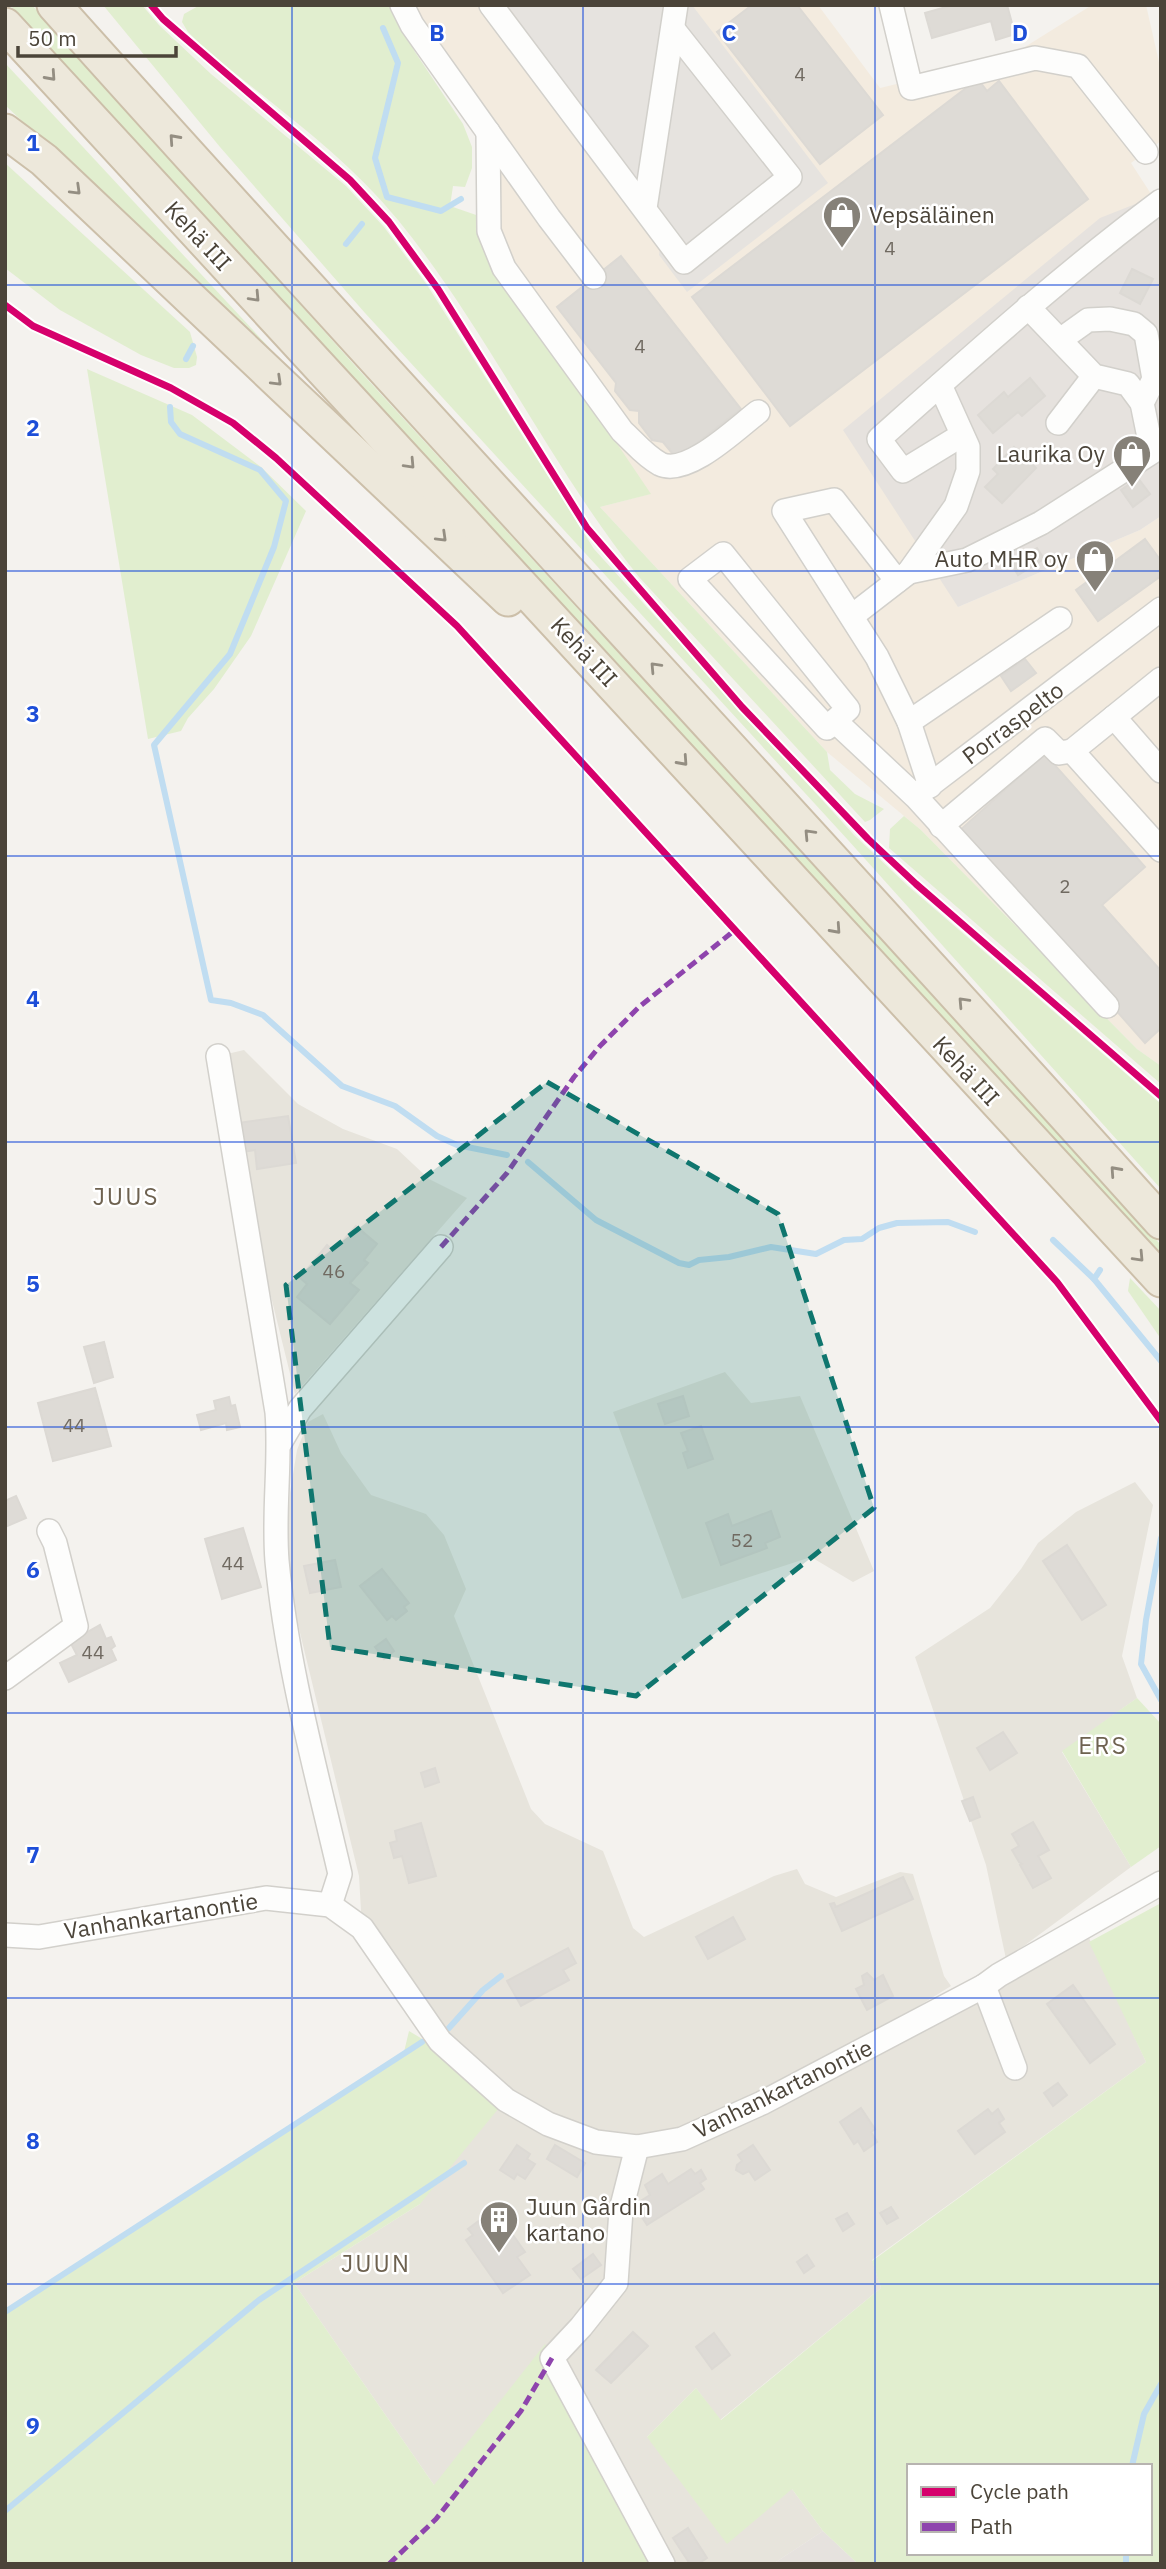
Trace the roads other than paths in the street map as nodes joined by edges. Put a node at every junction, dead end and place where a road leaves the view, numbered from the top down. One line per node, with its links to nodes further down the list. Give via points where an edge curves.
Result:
1 (54, 5): 42 (highway, Kehä III, one-way to 1)
2 (402, 5): 10 (street)
3 (491, 5): 14 (street)
4 (676, 5): 7 (street)
5 (891, 5): 11 (street, via 911,88 1035,58 1078,66)
6 (5, 25): 28 (highway, Kehä III, one-way to 28)
7 (673, 29): 14 (street); 14 (street, via 790,177 684,261)
8 (5, 124): 12 (street)
9 (5, 131): 12 (highway)
10 (488, 132): 15 (street); 21 (street, via 489,231 495,251 622,431 661,465 675,467 691,462)
11 (1146, 152)
12 (44, 160): 28 (highway, one-way to 28, via 501,594)
13 (1161, 201): 16 (street)
14 (645, 208)
15 (594, 277)
16 (1028, 307): 17 (street); 19 (street)
17 (1060, 340): 18 (street); 20 (street, via 1088,320 1134,324 1146,334 1154,379)
18 (1094, 376): 20 (street, via 1128,384); 22 (street)
19 (940, 385): 23 (street); 23 (street, via 879,439 904,471)
20 (1142, 403): 24 (street, via 1152,452 1041,523 967,560)
21 (758, 412)
22 (1058, 423)
23 (962, 435): 24 (street, via 968,447 968,471 956,506)
24 (903, 577): 26 (street); 26 (street, via 834,500 784,512)
25 (1161, 609): 35 (street, Porraspelto)
26 (852, 617): 32 (street)
27 (1060, 619): 32 (street)
28 (621, 692): 44 (highway, Kehä III, one-way to 44)
29 (1156, 692): 30 (street)
30 (1114, 717): 33 (street); 34 (street)
31 (835, 721): 31 (street, via 827,728 690,579 723,554 848,709); 36 (street)
32 (909, 722): 36 (street)
33 (1072, 751): 37 (street, via 1059,753 1045,739); 39 (street)
34 (1161, 771)
35 (949, 772): 36 (street, Porraspelto); 37 (street)
36 (923, 791): 38 (street)
37 (974, 799): 38 (street)
38 (941, 826): 40 (street)
39 (1161, 850)
40 (1107, 1006)
41 (218, 1056): 45 (street)
42 (1161, 1222)
43 (442, 1247): 45 (street, via 300,1409)
44 (1161, 1280)
45 (280, 1443): 49 (street, via 275,1514 283,1613 340,1874)
46 (49, 1531): 47 (street, via 76,1626)
47 (5, 1678)
48 (1161, 1883): 51 (street, Vanhankartanontie)
49 (330, 1905): 50 (street, Vanhankartanontie, via 266,1898 39,1937); 53 (street, Vanhankartanontie, via 362,1928 440,2041 506,2100 548,2124 596,2142)
50 (5, 1935)
51 (984, 1986): 52 (street); 53 (street, Vanhankartanontie, via 762,2103 682,2139)
52 (1015, 2068)
53 (637, 2147): 54 (street, via 621,2210 616,2283 552,2358)
54 (663, 2564)

